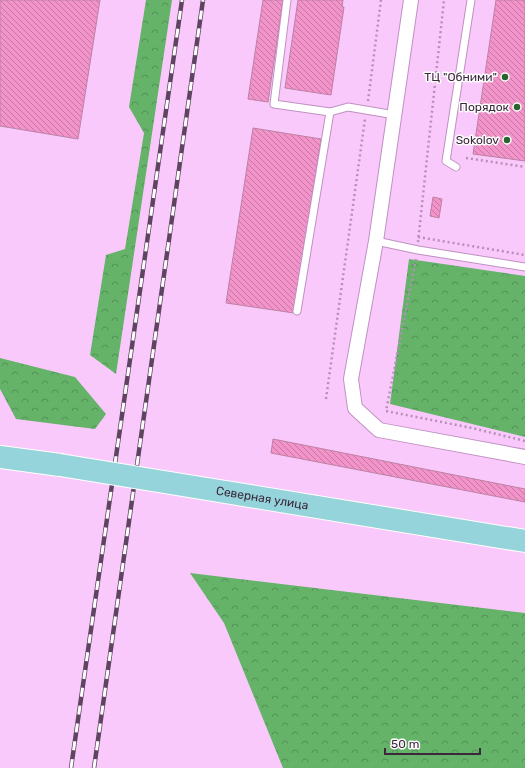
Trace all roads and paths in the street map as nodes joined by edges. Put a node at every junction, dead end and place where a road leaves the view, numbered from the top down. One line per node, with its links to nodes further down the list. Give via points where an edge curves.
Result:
1 (287, 0): 6 (lane, via 274,104)
2 (381, 0): 5 (path)
3 (411, 0): 7 (street)
4 (471, 0): 9 (lane, via 446,161)
5 (366, 110): 6 (lane, via 348,107); 7 (lane); 16 (path)
6 (330, 112): 15 (lane)
7 (395, 114): 12 (street)
8 (466, 158): 10 (path)
9 (456, 166)
10 (525, 167)
11 (418, 237): 13 (path)
12 (376, 241): 14 (lane); 18 (street, via 351,379 354,408 379,430)
13 (525, 255)
14 (525, 267)
15 (297, 310)
16 (326, 399)
17 (0, 457): 19 (main road, Северная улица, bridge)
18 (525, 457)
19 (525, 541)

